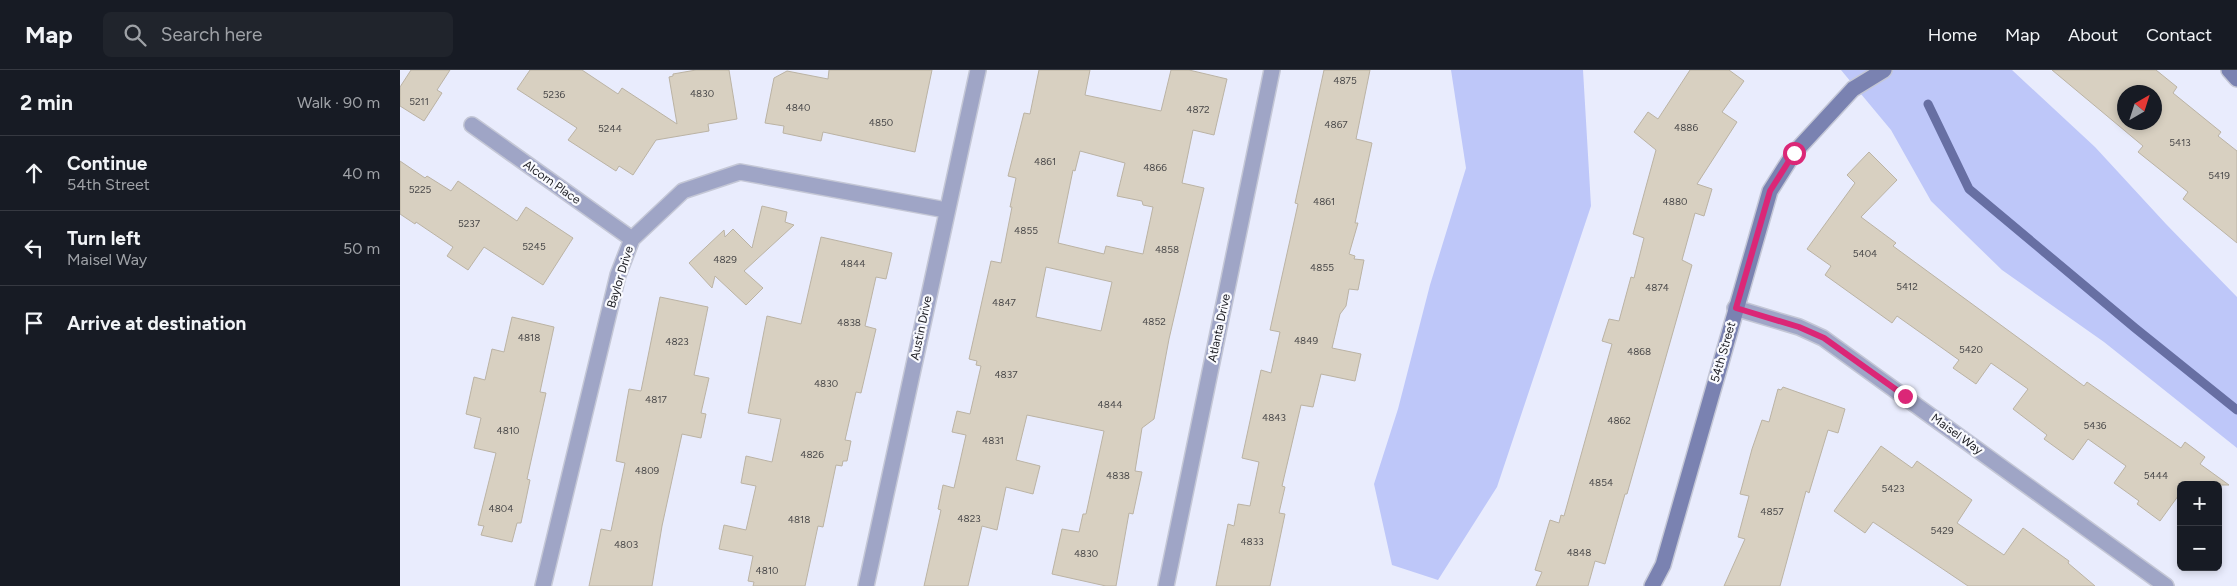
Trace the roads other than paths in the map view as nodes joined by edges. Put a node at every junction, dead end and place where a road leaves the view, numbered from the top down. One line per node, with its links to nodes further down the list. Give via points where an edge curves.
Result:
1 (978, 70): 7 (street, Austin Drive)
2 (1272, 70): 12 (street, Atlanta Drive)
3 (1884, 70): 9 (street, 54th Street, via 1853,89 1794,153 1770,191)
4 (2229, 70): 5 (street)
5 (2237, 79)
6 (472, 125): 8 (street, Alcorn Place)
7 (946, 210): 8 (street, Baylor Drive, via 740,172 682,191); 11 (street, Austin Drive)
8 (632, 239): 10 (street, Baylor Drive, via 618,275)
9 (1736, 308): 13 (street, 54th Street, via 1663,565); 14 (street, Maisel Way, via 1824,338)
10 (543, 586)
11 (866, 586)
12 (1166, 586)
13 (1652, 586)
14 (2166, 586)

